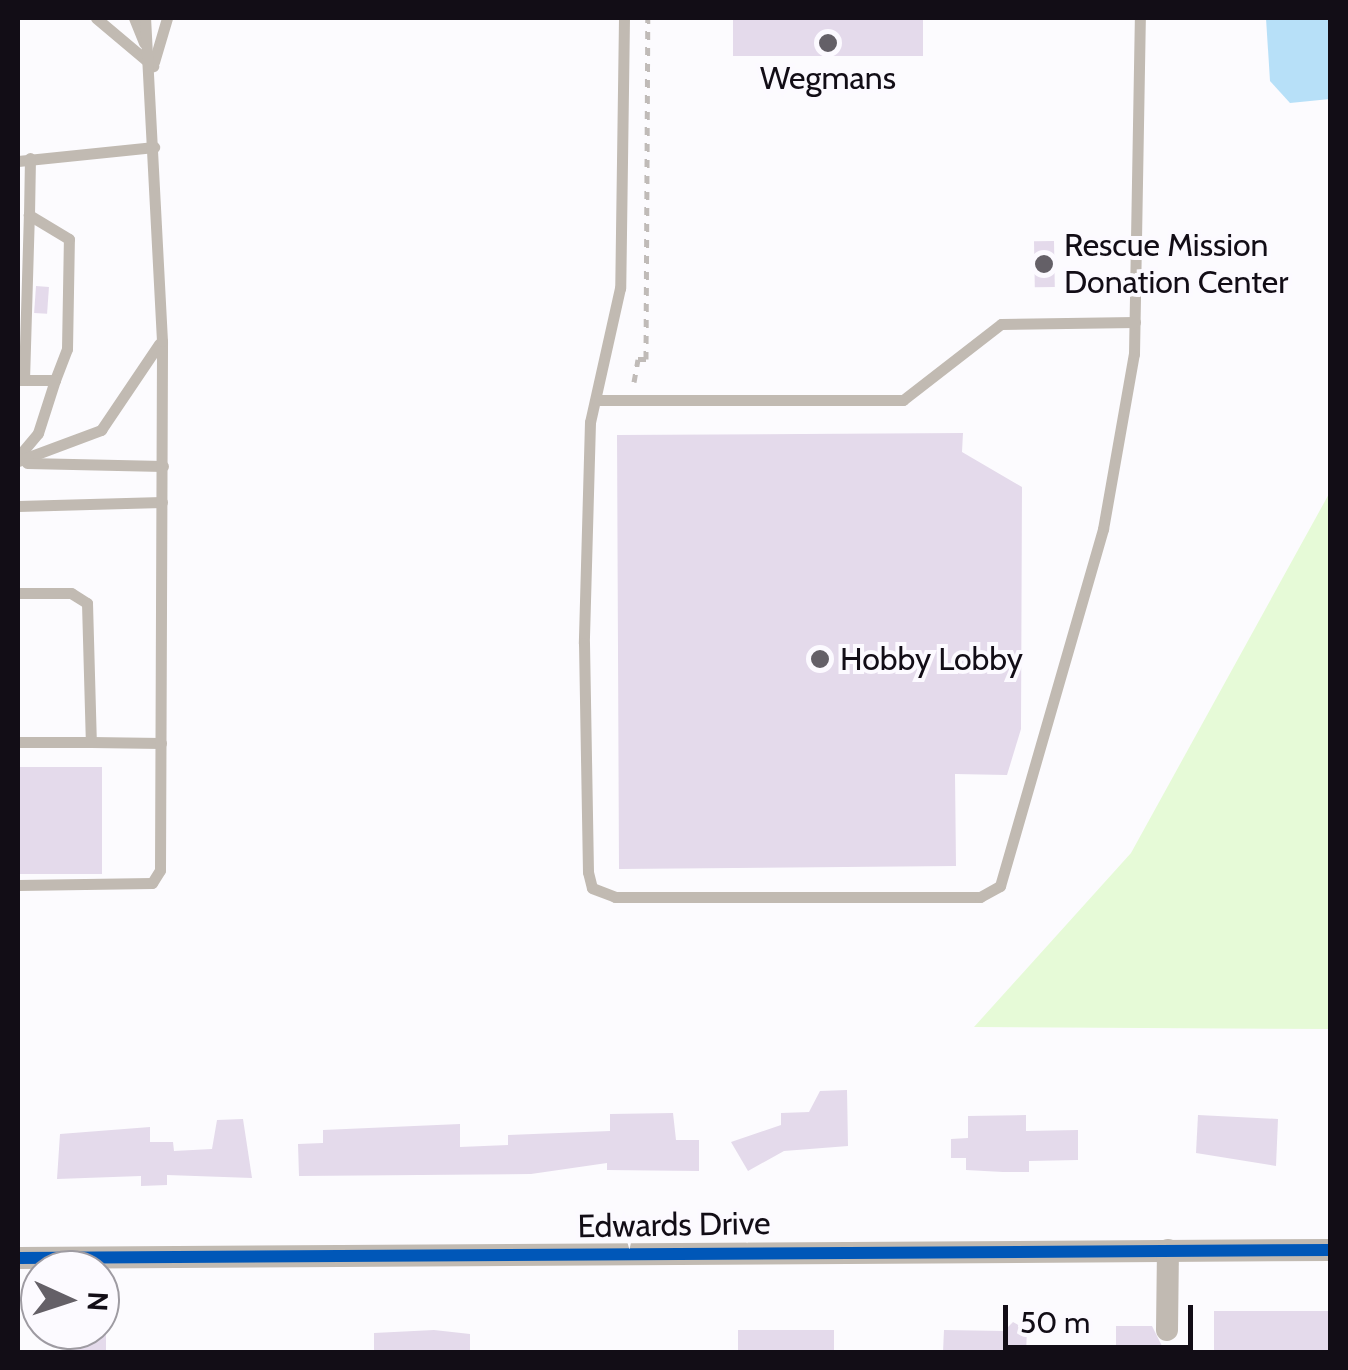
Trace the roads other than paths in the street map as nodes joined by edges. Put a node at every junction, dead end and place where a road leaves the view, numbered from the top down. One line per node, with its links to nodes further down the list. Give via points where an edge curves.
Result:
1 (96, 18): 7 (lane)
2 (134, 18): 7 (lane)
3 (145, 18): 7 (lane)
4 (167, 18): 7 (lane)
5 (624, 18): 15 (lane, via 620,288)
6 (1140, 18): 11 (lane)
7 (153, 66): 8 (lane)
8 (154, 147): 9 (lane); 12 (lane)
9 (24, 160): 10 (lane)
10 (28, 216): 13 (lane); 14 (lane, via 69,239 67,349)
11 (1134, 322): 15 (lane, via 1001,324 903,400); 15 (lane, via 1104,529 1000,886 980,897 615,897 592,888 584,642)
12 (162, 341): 16 (lane, via 101,430); 17 (lane)
13 (21, 380): 14 (lane)
14 (55, 380): 16 (lane, via 38,434)
15 (597, 400)
16 (18, 460): 17 (lane)
17 (162, 466): 18 (lane)
18 (162, 502): 19 (lane); 23 (lane)
19 (18, 506)
20 (18, 593): 22 (lane, via 70,593 86,603)
21 (18, 742): 22 (lane)
22 (92, 742): 23 (lane)
23 (161, 742): 24 (lane, via 152,883)
24 (18, 885)
25 (1168, 1250): 26 (street, Edwards Drive); 27 (street, Edwards Drive); 28 (street)
26 (1330, 1250)
27 (18, 1258)
28 (1167, 1330)

